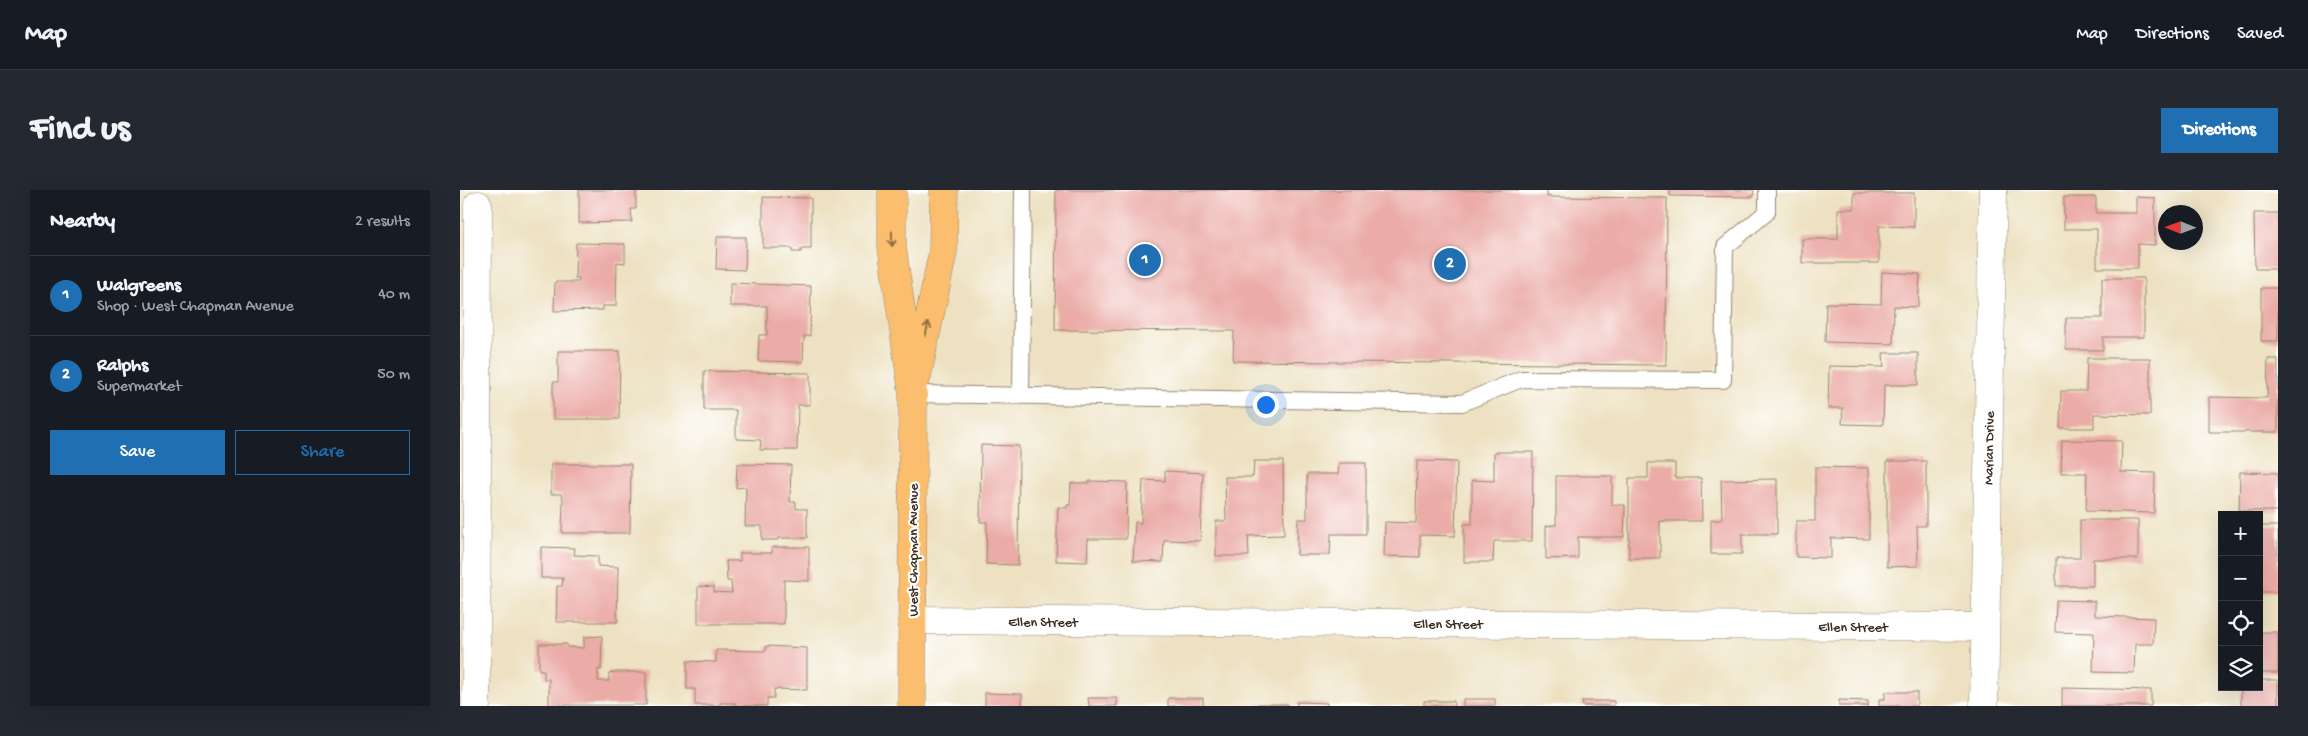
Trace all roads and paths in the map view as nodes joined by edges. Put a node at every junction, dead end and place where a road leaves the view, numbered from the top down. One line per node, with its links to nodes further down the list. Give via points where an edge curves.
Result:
1 (892, 190): 7 (main road, West Chapman Avenue, one-way to 7, via 892,247)
2 (944, 190): 7 (main road, West Chapman Avenue, one-way to 2, via 943,252)
3 (1023, 190): 8 (lane)
4 (1767, 190): 8 (lane, via 1766,212 1725,247 1723,380 1521,379 1462,403)
5 (1993, 190): 10 (street, Marian Drive)
6 (478, 205): 11 (street)
7 (914, 394): 8 (lane); 9 (main road, West Chapman Avenue)
8 (1021, 396)
9 (912, 620): 10 (street, Ellen Street); 12 (main road, West Chapman Avenue)
10 (1985, 627): 13 (street, Marian Drive)
11 (476, 706)
12 (912, 706)
13 (1984, 706)

